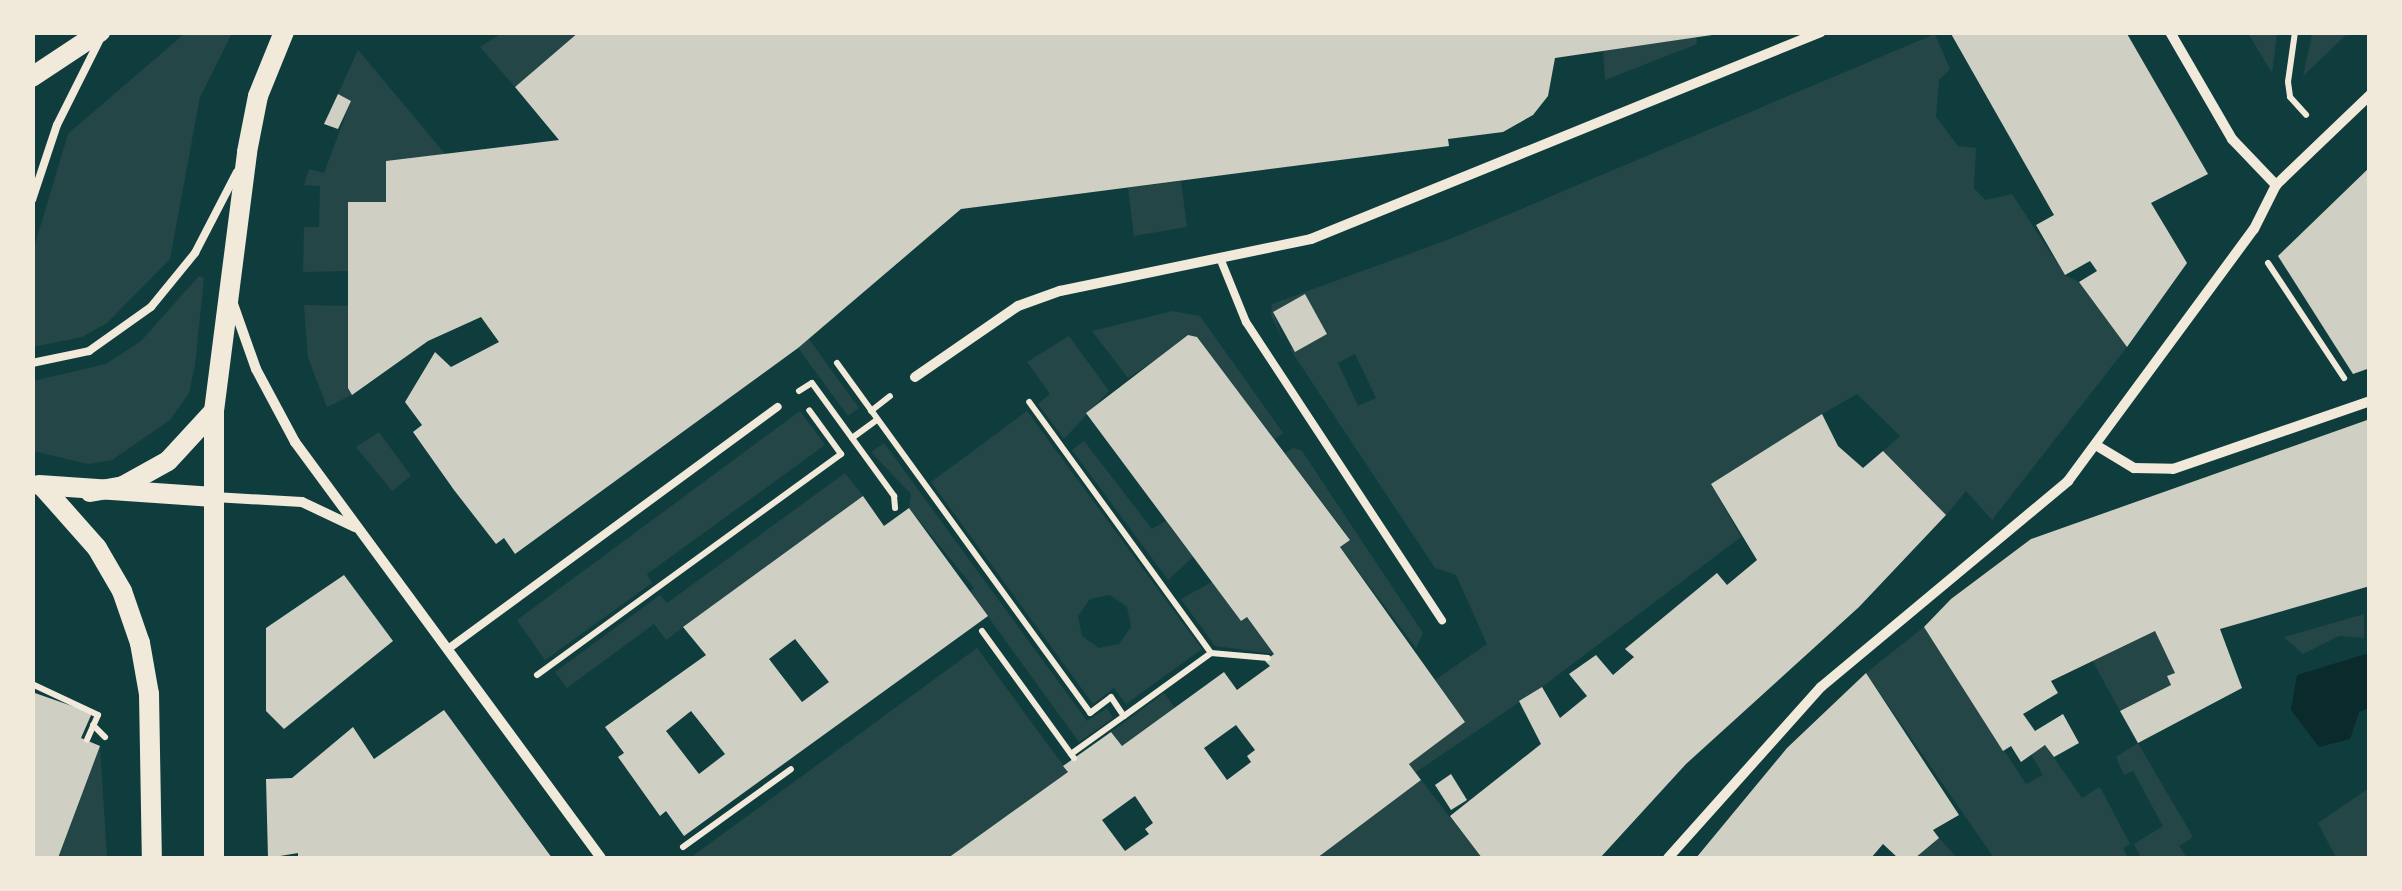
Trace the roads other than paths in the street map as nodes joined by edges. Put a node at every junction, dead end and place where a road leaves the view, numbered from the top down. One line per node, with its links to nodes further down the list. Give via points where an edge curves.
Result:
1 (101, 32): 5 (main road); 9 (lane, via 57,124)
2 (284, 32): 7 (main road, via 258,96)
3 (1822, 32): 10 (street, via 1364,220)
4 (2170, 32): 8 (street, via 2232,140)
5 (32, 77)
6 (2370, 95): 8 (street)
7 (246, 152): 11 (main road); 12 (lane, via 195,253 151,307 89,351)
8 (2276, 185): 17 (street, via 2254,228)
9 (32, 200)
10 (1220, 258): 13 (street, via 1018,306); 22 (lane, via 1246,322)
11 (231, 297): 16 (main road); 21 (street, via 275,407)
12 (32, 364)
13 (915, 377)
14 (2370, 402): 17 (street, via 2173,469 2134,468)
15 (778, 407): 23 (lane)
16 (214, 410): 19 (main road, via 168,461 123,486); 20 (main road)
17 (2099, 447): 27 (street, via 2040,507 1821,687)
18 (38, 485): 19 (main road); 24 (main road, via 97,548 122,591 140,643 150,710)
19 (90, 492): 20 (main road)
20 (214, 497): 21 (street, via 302,502); 25 (main road)
21 (356, 527): 23 (street)
22 (1442, 620)
23 (448, 649): 26 (street)
24 (152, 858)
25 (214, 858)
26 (601, 858)
27 (1668, 858)

